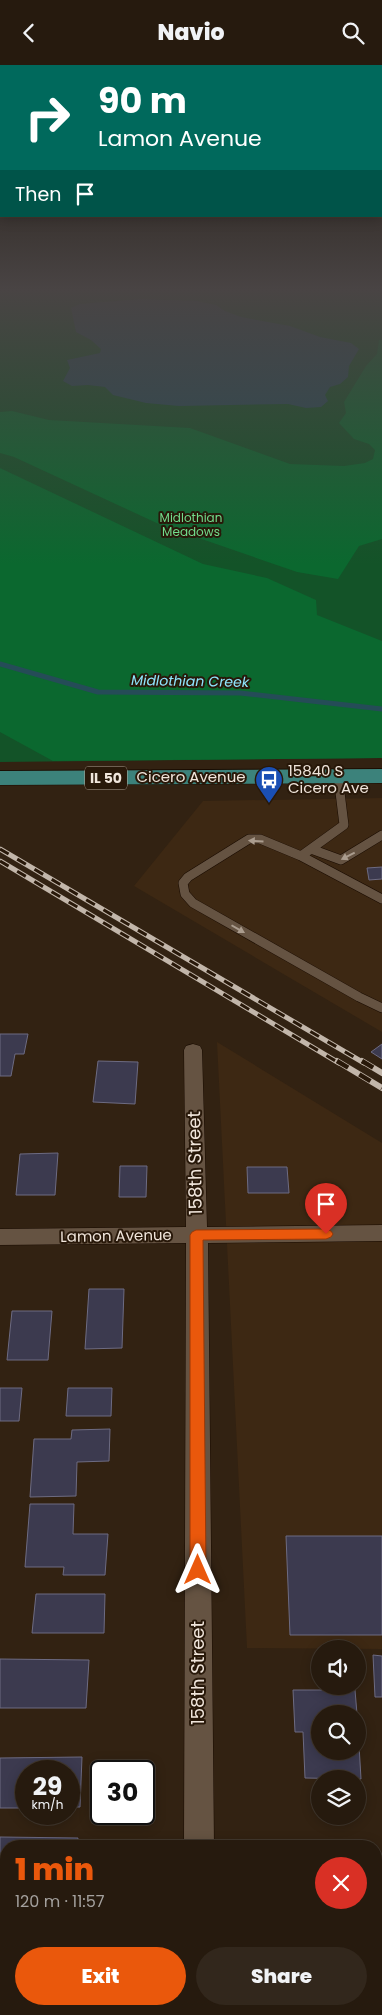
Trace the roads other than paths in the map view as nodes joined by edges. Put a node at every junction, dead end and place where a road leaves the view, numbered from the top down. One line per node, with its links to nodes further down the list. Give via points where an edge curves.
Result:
1 (338, 776): 2 (main road, Cicero Avenue / IL 50); 3 (main road, Cicero Avenue / IL 50); 5 (lane, via 344,825)
2 (382, 776)
3 (0, 778)
4 (382, 835): 5 (lane, one-way to 5, via 341,860)
5 (311, 849): 6 (lane)
6 (301, 856): 7 (lane); 8 (lane, one-way to 8, via 260,839 249,839 188,877 183,883 183,890 194,903)
7 (382, 899)
8 (382, 1007)
9 (193, 1049): 11 (street, 158th Street)
10 (382, 1233): 11 (street, Lamon Avenue)
11 (196, 1235): 12 (street, Lamon Avenue); 13 (street, 158th Street)
12 (0, 1237)
13 (199, 1840)

